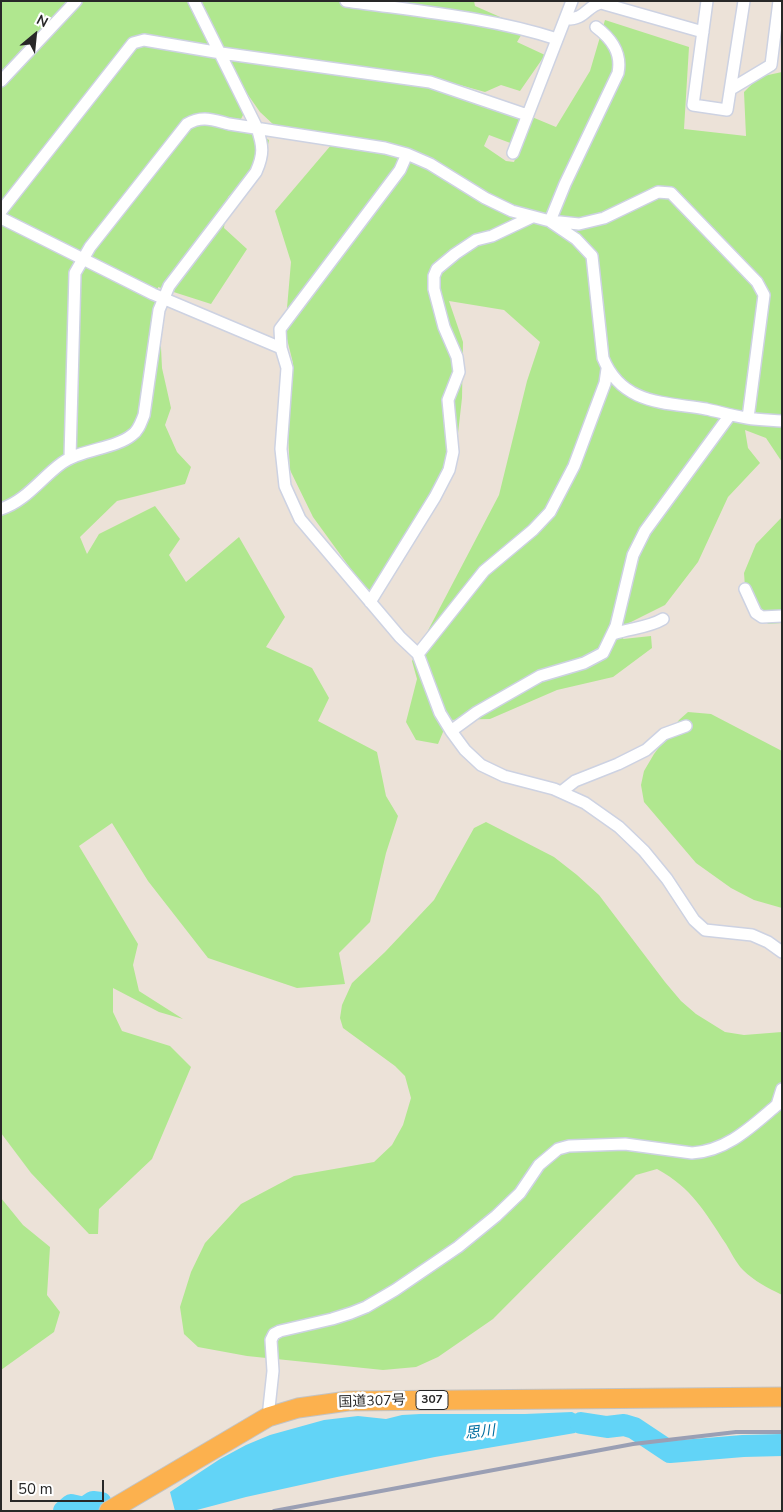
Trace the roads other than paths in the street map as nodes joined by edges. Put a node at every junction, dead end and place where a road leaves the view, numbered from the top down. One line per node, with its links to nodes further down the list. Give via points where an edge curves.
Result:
1 (76, 1): 14 (street)
2 (194, 1): 13 (street)
3 (346, 1): 12 (street, via 462,17)
4 (572, 1): 9 (street)
5 (707, 1): 11 (street)
6 (744, 1): 15 (street)
7 (780, 1): 15 (street, via 770,65)
8 (602, 2): 9 (street, via 582,16); 11 (street)
9 (565, 19): 12 (street)
10 (596, 27): 23 (street, via 609,36 616,48 620,62 618,73)
11 (702, 32): 15 (street, via 693,105 727,110)
12 (557, 39): 16 (street)
13 (221, 54): 16 (street, via 430,82); 17 (street); 20 (street, via 144,40 133,43)
14 (1, 81)
15 (731, 89)
16 (527, 115): 18 (street)
17 (257, 128): 19 (street); 24 (street, via 208,118 187,124); 25 (street, via 262,144 256,172)
18 (513, 153)
19 (407, 154): 21 (street, via 430,164 485,198); 26 (street, via 400,170 280,329)
20 (1, 211)
21 (532, 217): 23 (street); 34 (street, via 476,240 454,254 434,276 434,289 444,327 458,357 459,372 448,400 453,452 449,470 435,497)
22 (1, 218): 24 (street)
23 (550, 221): 27 (street, via 576,238 592,256 603,358); 29 (street, via 579,224 604,218 658,192 671,193 679,200 757,282 764,295)
24 (82, 259): 25 (street); 31 (street, via 75,274)
25 (163, 298): 26 (street); 31 (street, via 144,415 139,427 121,441)
26 (281, 348): 34 (street, via 287,368 281,449 285,486 300,519)
27 (607, 369): 28 (street, via 639,397); 38 (street, via 605,384 577,458 550,512 484,571)
28 (730, 415): 29 (street); 37 (street, via 646,531 633,555)
29 (748, 418): 30 (street)
30 (782, 421)
31 (70, 458): 32 (street, via 14,505)
32 (1, 509)
33 (745, 589): 35 (street, via 756,613 762,617)
34 (370, 602): 38 (street)
35 (782, 616)
36 (663, 619): 37 (street, via 654,625)
37 (613, 634): 40 (street, via 603,653 584,663 540,676)
38 (418, 654): 40 (street, via 440,713)
39 (686, 726): 41 (street, via 664,734 646,750 575,781)
40 (451, 731): 41 (street, via 480,765 504,776)
41 (561, 792): 42 (street, via 585,803 619,827 644,851 694,920 705,930 752,935)
42 (782, 952)
43 (782, 1089): 44 (street)
44 (779, 1104): 46 (street, via 746,1132 723,1146 702,1153 616,1144 558,1149 539,1165 520,1193 496,1216 458,1247 395,1290 351,1313 274,1334 270,1347 273,1371)
45 (782, 1397): 46 (highway, 国道307号 / 307, via 348,1401)
46 (268, 1416): 47 (highway, 国道307号 / 307)
47 (109, 1511)

